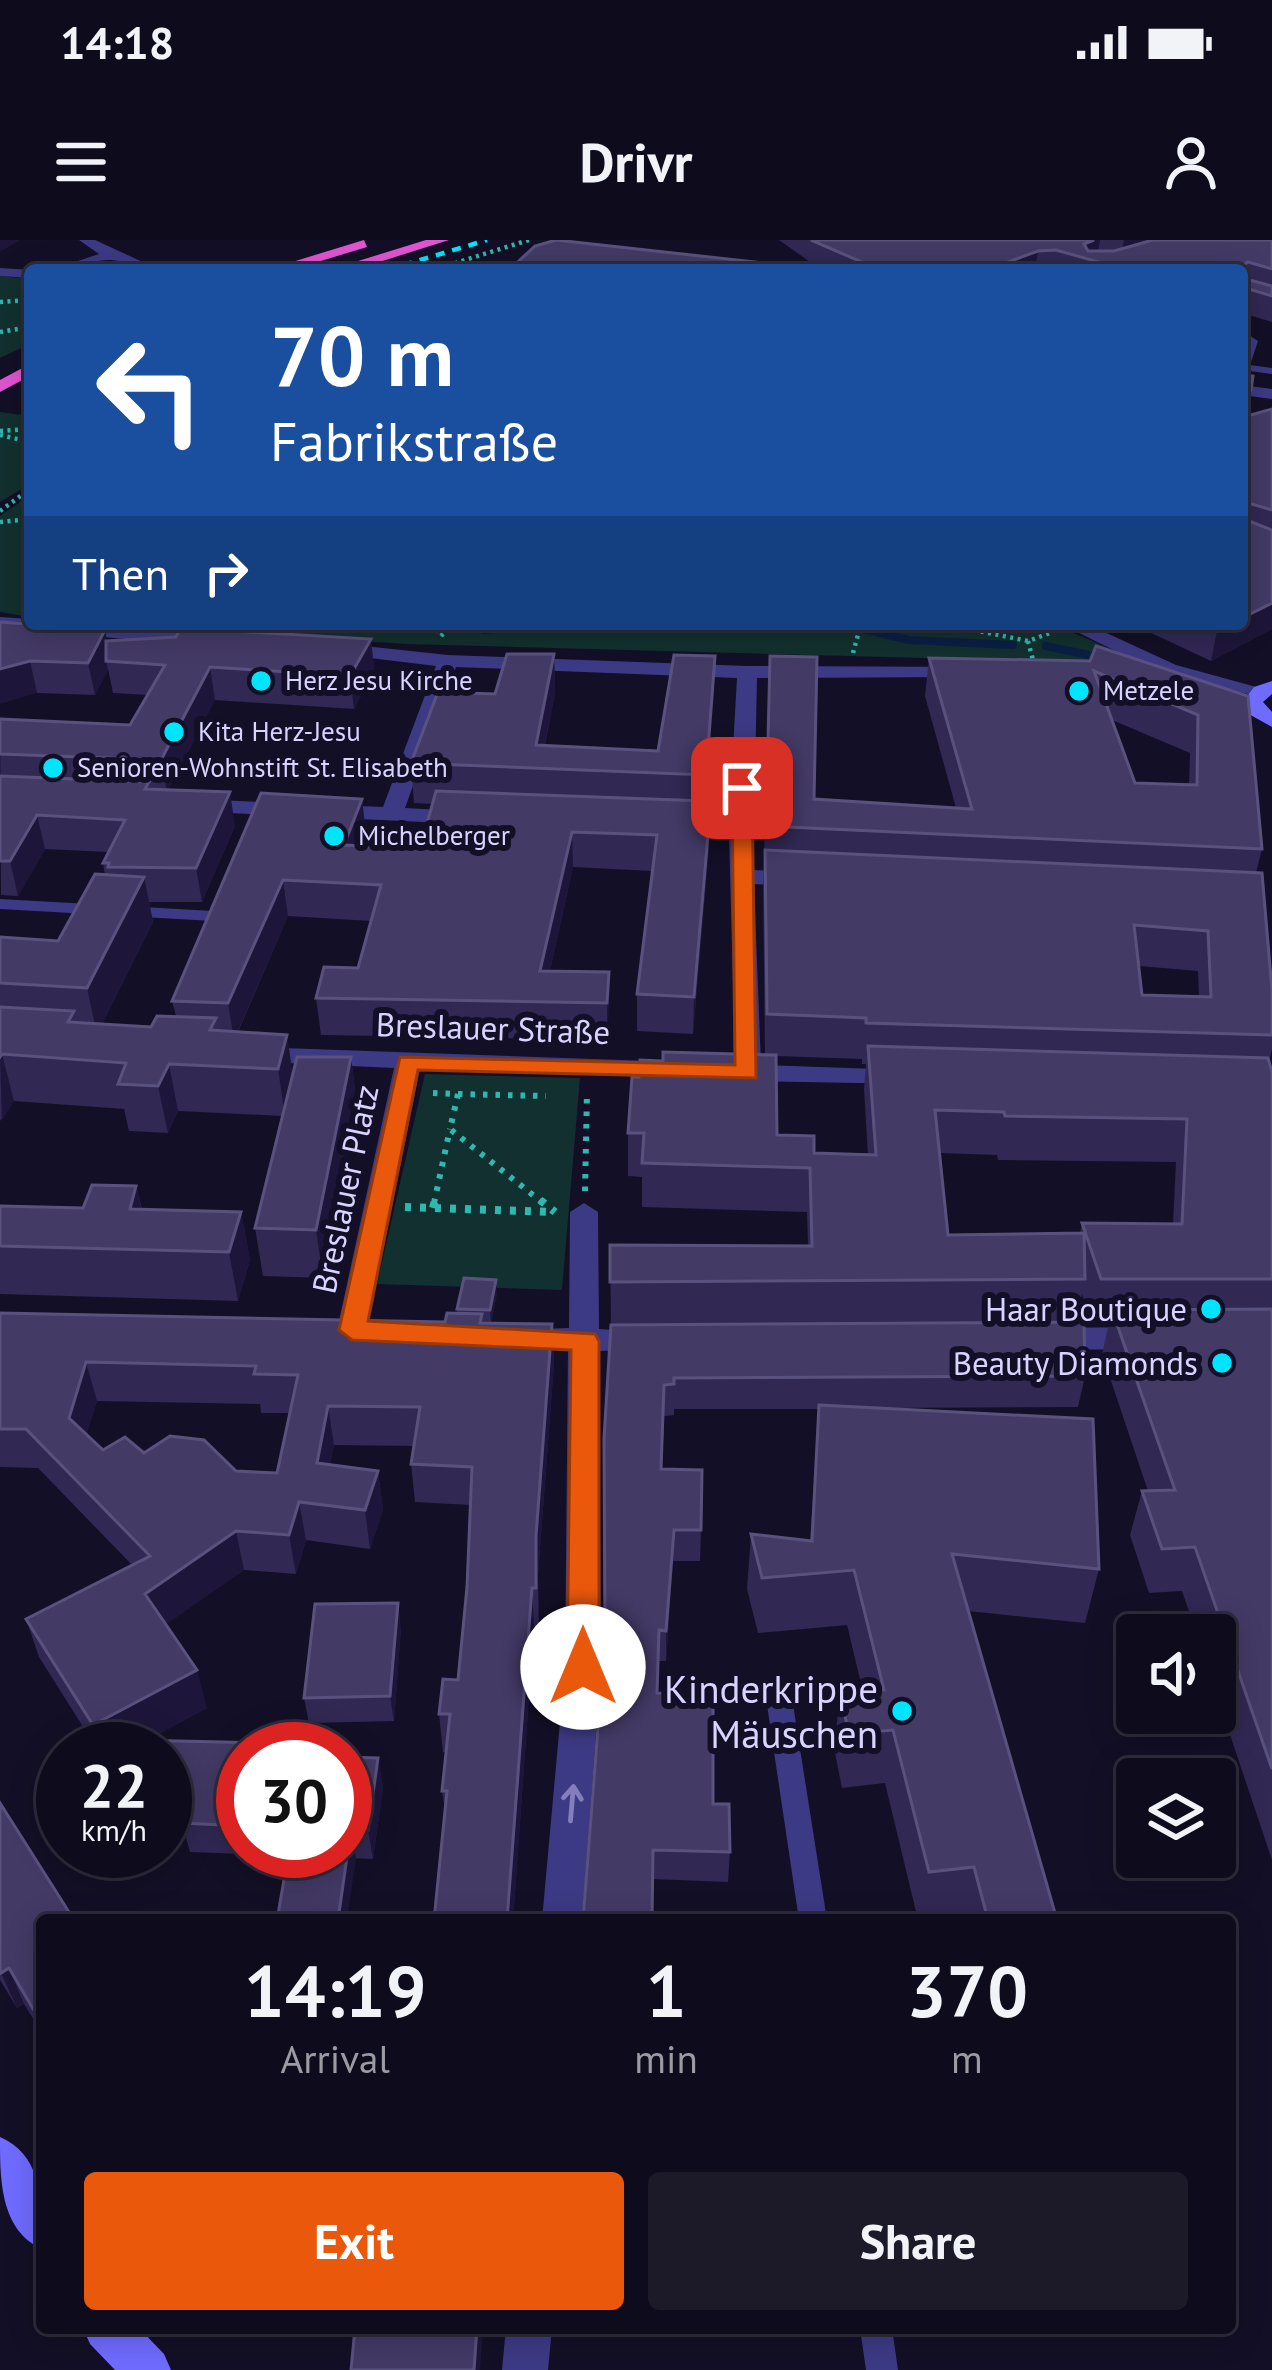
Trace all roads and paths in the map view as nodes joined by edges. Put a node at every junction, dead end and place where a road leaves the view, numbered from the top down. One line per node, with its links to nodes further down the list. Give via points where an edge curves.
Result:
1 (86, 240): 6 (street)
2 (376, 240): 9 (highway)
3 (410, 240): 10 (highway)
4 (442, 240): 11 (highway)
5 (529, 240): 12 (path)
6 (110, 255): 7 (street); 8 (street)
7 (79, 264)
8 (136, 264)
9 (294, 264)
10 (327, 264)
11 (358, 264)
12 (453, 264)
13 (90, 630): 20 (street)
14 (437, 630): 18 (path)
15 (974, 630): 19 (path)
16 (1058, 630): 19 (path)
17 (1068, 630): 24 (street)
18 (441, 635)
19 (1028, 641): 23 (path)
20 (243, 642)
21 (311, 647): 22 (street)
22 (448, 661): 27 (street); 31 (street)
23 (1034, 664)
24 (1169, 670): 26 (street); 28 (street); 29 (street)
25 (990, 671): 27 (street)
26 (1114, 671)
27 (747, 672): 34 (street)
28 (1267, 689): 29 (main road, via 1253,702)
29 (1266, 718)
30 (164, 805): 31 (street, via 254,820)
31 (392, 814): 32 (street)
32 (485, 818)
33 (648, 824): 34 (street)
34 (740, 827): 35 (street)
35 (742, 875): 36 (street); 42 (street)
36 (834, 880)
37 (0, 904): 38 (lane)
38 (214, 916)
39 (226, 1053): 40 (street, Breslauer Straße)
40 (408, 1062): 41 (street, Breslauer Straße); 44 (street, Breslauer Platz)
41 (587, 1066): 42 (street, Breslauer Straße); 46 (path)
42 (748, 1073): 43 (street, Breslauer Straße)
43 (938, 1079)
44 (402, 1093): 45 (path); 48 (street, Breslauer Platz)
45 (458, 1094): 46 (path); 47 (path)
46 (587, 1097): 50 (path)
47 (450, 1130): 49 (path); 50 (path)
48 (379, 1206): 49 (path); 51 (street, Breslauer Platz)
49 (433, 1208): 50 (path)
50 (569, 1212): 55 (street)
51 (352, 1331)
52 (492, 1337): 55 (street)
53 (1177, 1338): 54 (street)
54 (1012, 1339)
55 (585, 1341): 56 (street); 58 (street, one-way to 55, via 583,1667)
56 (680, 1341)
57 (779, 1698): 59 (lane)
58 (562, 1914)
59 (812, 1914)
60 (0, 2159): 61 (main road)
61 (36, 2217)
62 (109, 2334): 66 (main road)
63 (111, 2334): 67 (main road)
64 (528, 2334): 68 (street)
65 (877, 2334): 69 (lane)
66 (132, 2370)
67 (148, 2370)
68 (525, 2370)
69 (882, 2370)

